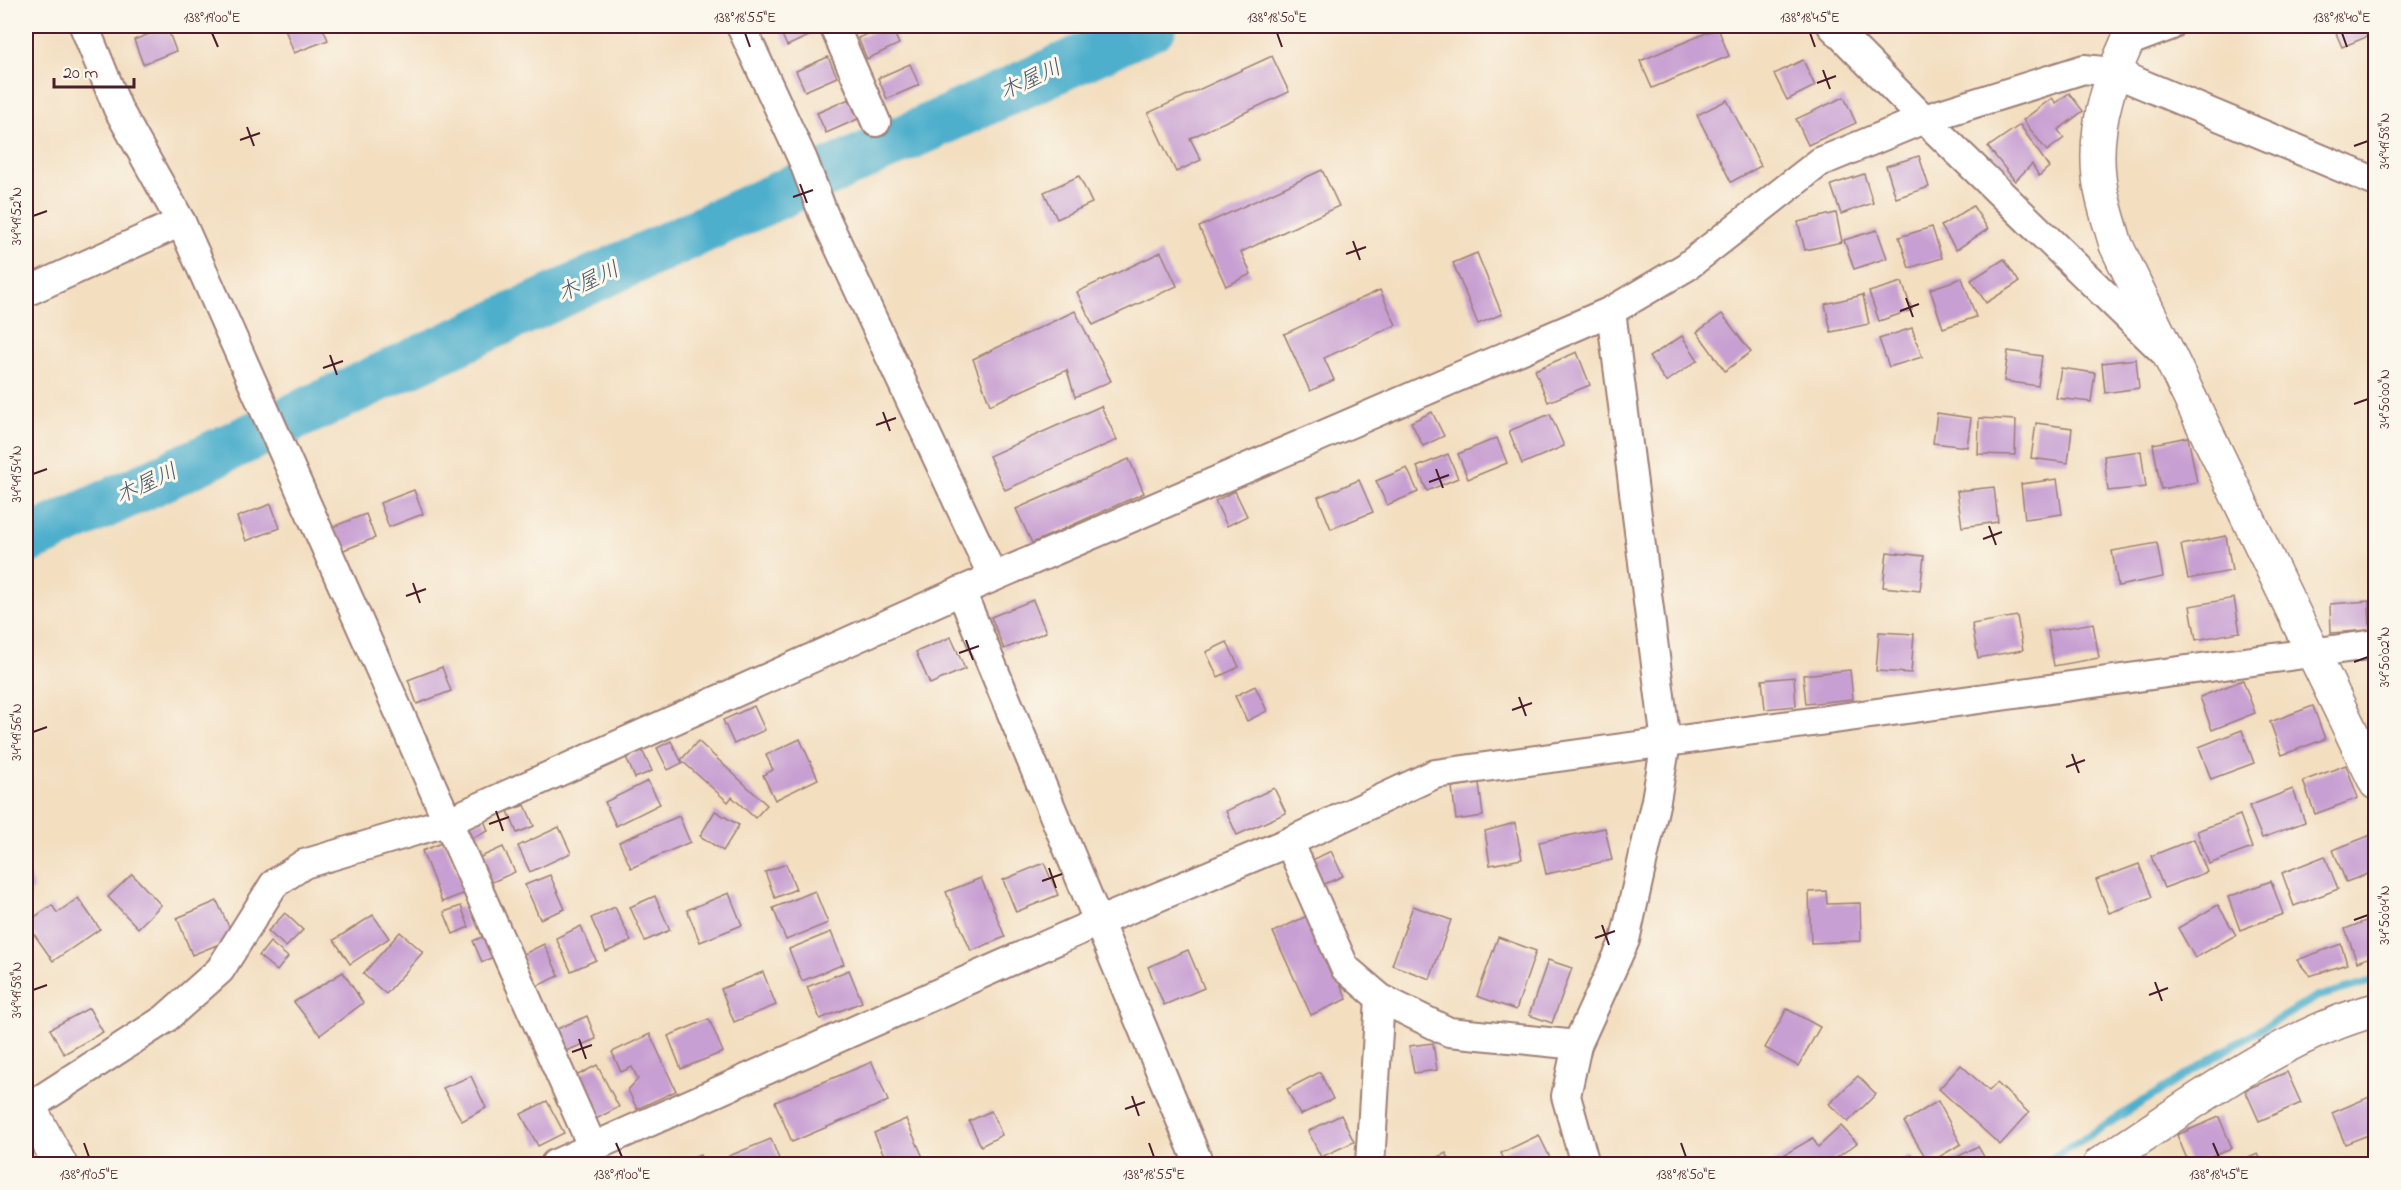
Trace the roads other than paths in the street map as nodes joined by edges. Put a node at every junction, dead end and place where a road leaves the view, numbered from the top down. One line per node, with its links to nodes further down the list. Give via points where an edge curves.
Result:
1 (84, 26): 11 (street, via 118,109)
2 (741, 26): 15 (street, via 823,213)
3 (834, 26): 9 (street)
4 (1832, 26): 8 (street)
5 (2170, 26): 6 (street)
6 (2131, 34): 7 (street)
7 (2113, 72): 8 (street, via 2084,69); 10 (street); 14 (street, via 2098,131 2099,178 2116,245)
8 (1924, 119): 13 (street, via 1820,162 1686,267); 14 (street)
9 (876, 122)
10 (2376, 182)
11 (181, 222): 12 (street); 21 (street)
12 (26, 292)
13 (1611, 311): 15 (street); 19 (street)
14 (2169, 356): 18 (street)
15 (993, 578): 16 (street)
16 (961, 591): 21 (street); 23 (street)
17 (2376, 644): 18 (street)
18 (2313, 653): 19 (street); 20 (street)
19 (1666, 743): 22 (street, via 1435,774); 26 (street, via 1625,940)
20 (2376, 783)
21 (448, 821): 27 (street, via 304,864 274,884 220,970 165,1019); 28 (street)
22 (1289, 842): 23 (street); 24 (street, via 1345,968)
23 (1098, 922): 28 (street); 31 (street)
24 (1380, 998): 26 (street, via 1449,1032); 32 (street)
25 (2376, 1010): 34 (street, via 2317,1032 2274,1054)
26 (1577, 1044): 33 (street, via 1566,1096)
27 (27, 1104): 29 (street)
28 (593, 1148): 30 (street)
29 (60, 1164)
30 (555, 1164)
31 (1200, 1164)
32 (1370, 1164)
33 (1585, 1164)
34 (2100, 1164)

